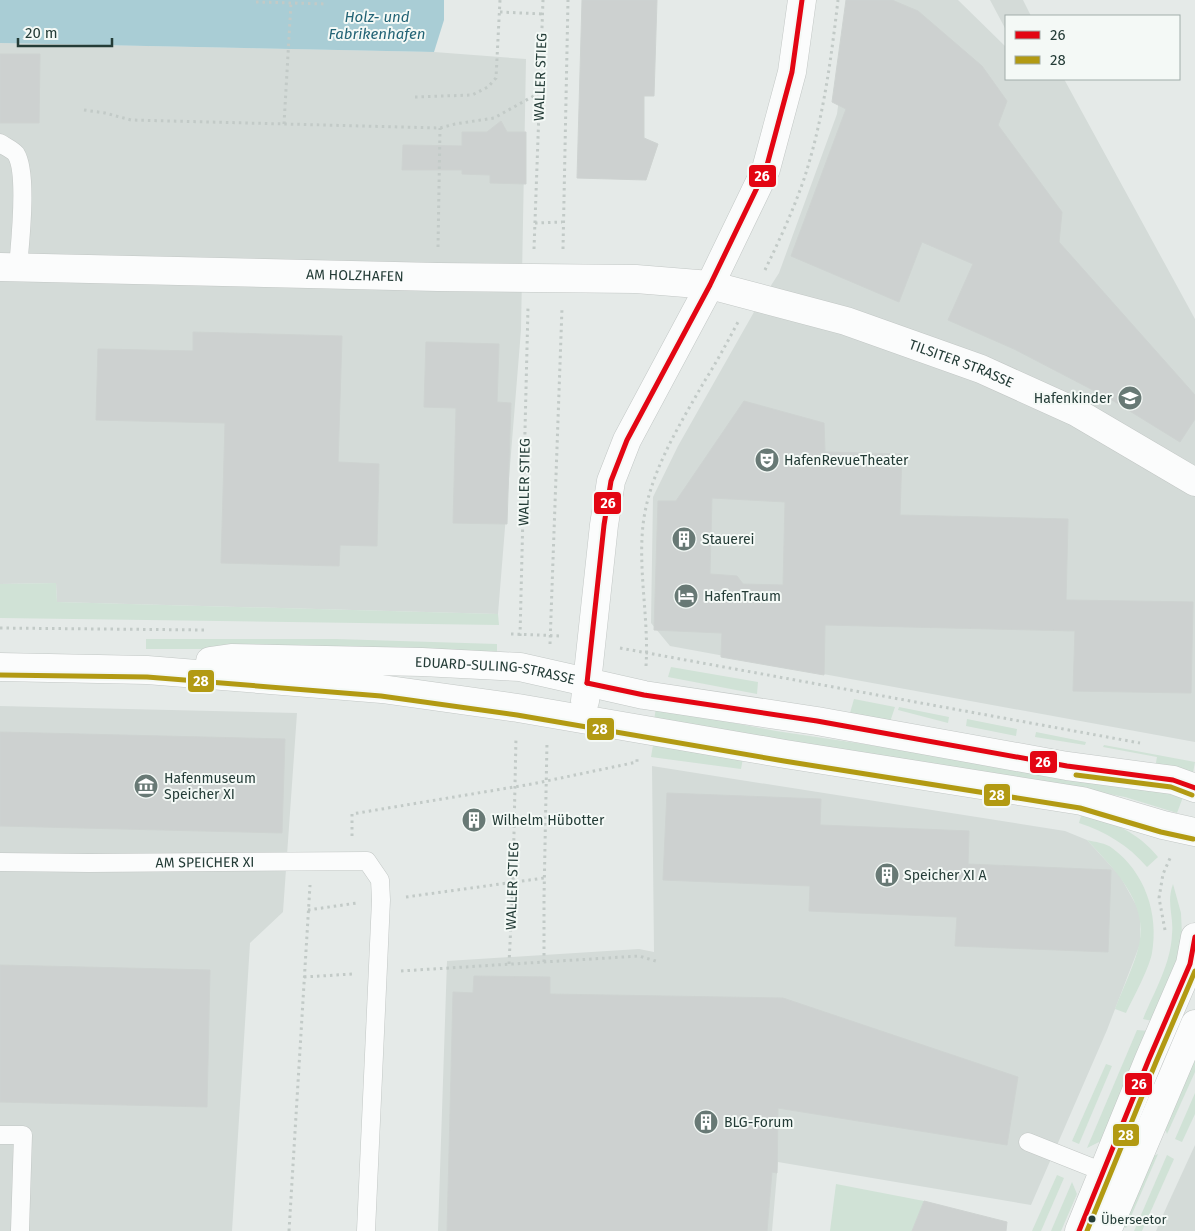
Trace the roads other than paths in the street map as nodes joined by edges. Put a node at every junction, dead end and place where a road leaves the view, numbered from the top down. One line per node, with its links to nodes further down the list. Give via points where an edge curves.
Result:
1 (802, 0): 4 (street, via 792,72 766,169)
2 (0, 143): 3 (lane, via 16,154 21,172 22,222)
3 (9, 267): 4 (street, AM HOLZHAFEN, via 636,279)
4 (710, 285): 5 (street, TILSITER STRASSE, via 846,321 981,370 1076,412); 8 (street, via 627,440 611,481)
5 (1195, 482)
6 (0, 667): 7 (street, EDUARD-SULING-STRASSE)
7 (147, 670): 8 (street, EDUARD-SULING-STRASSE, via 231,658 422,662 520,667); 9 (street, EDUARD-SULING-STRASSE, via 382,689)
8 (587, 683): 9 (street); 10 (street, EDUARD-SULING-STRASSE, via 1067,766 1173,780)
9 (583, 720): 11 (street, EDUARD-SULING-STRASSE, via 1082,800)
10 (1195, 788)
11 (1189, 831)
12 (0, 862): 19 (lane, AM SPEICHER XI, via 367,861 380,880 381,900)
13 (1195, 937): 17 (street, via 1190,964 1149,1059)
14 (1195, 1024): 17 (street)
15 (0, 1134): 18 (lane, via 23,1135)
16 (1028, 1142): 17 (lane)
17 (1115, 1176): 20 (street); 21 (street)
18 (20, 1230)
19 (366, 1231)
20 (1079, 1231)
21 (1107, 1231)

